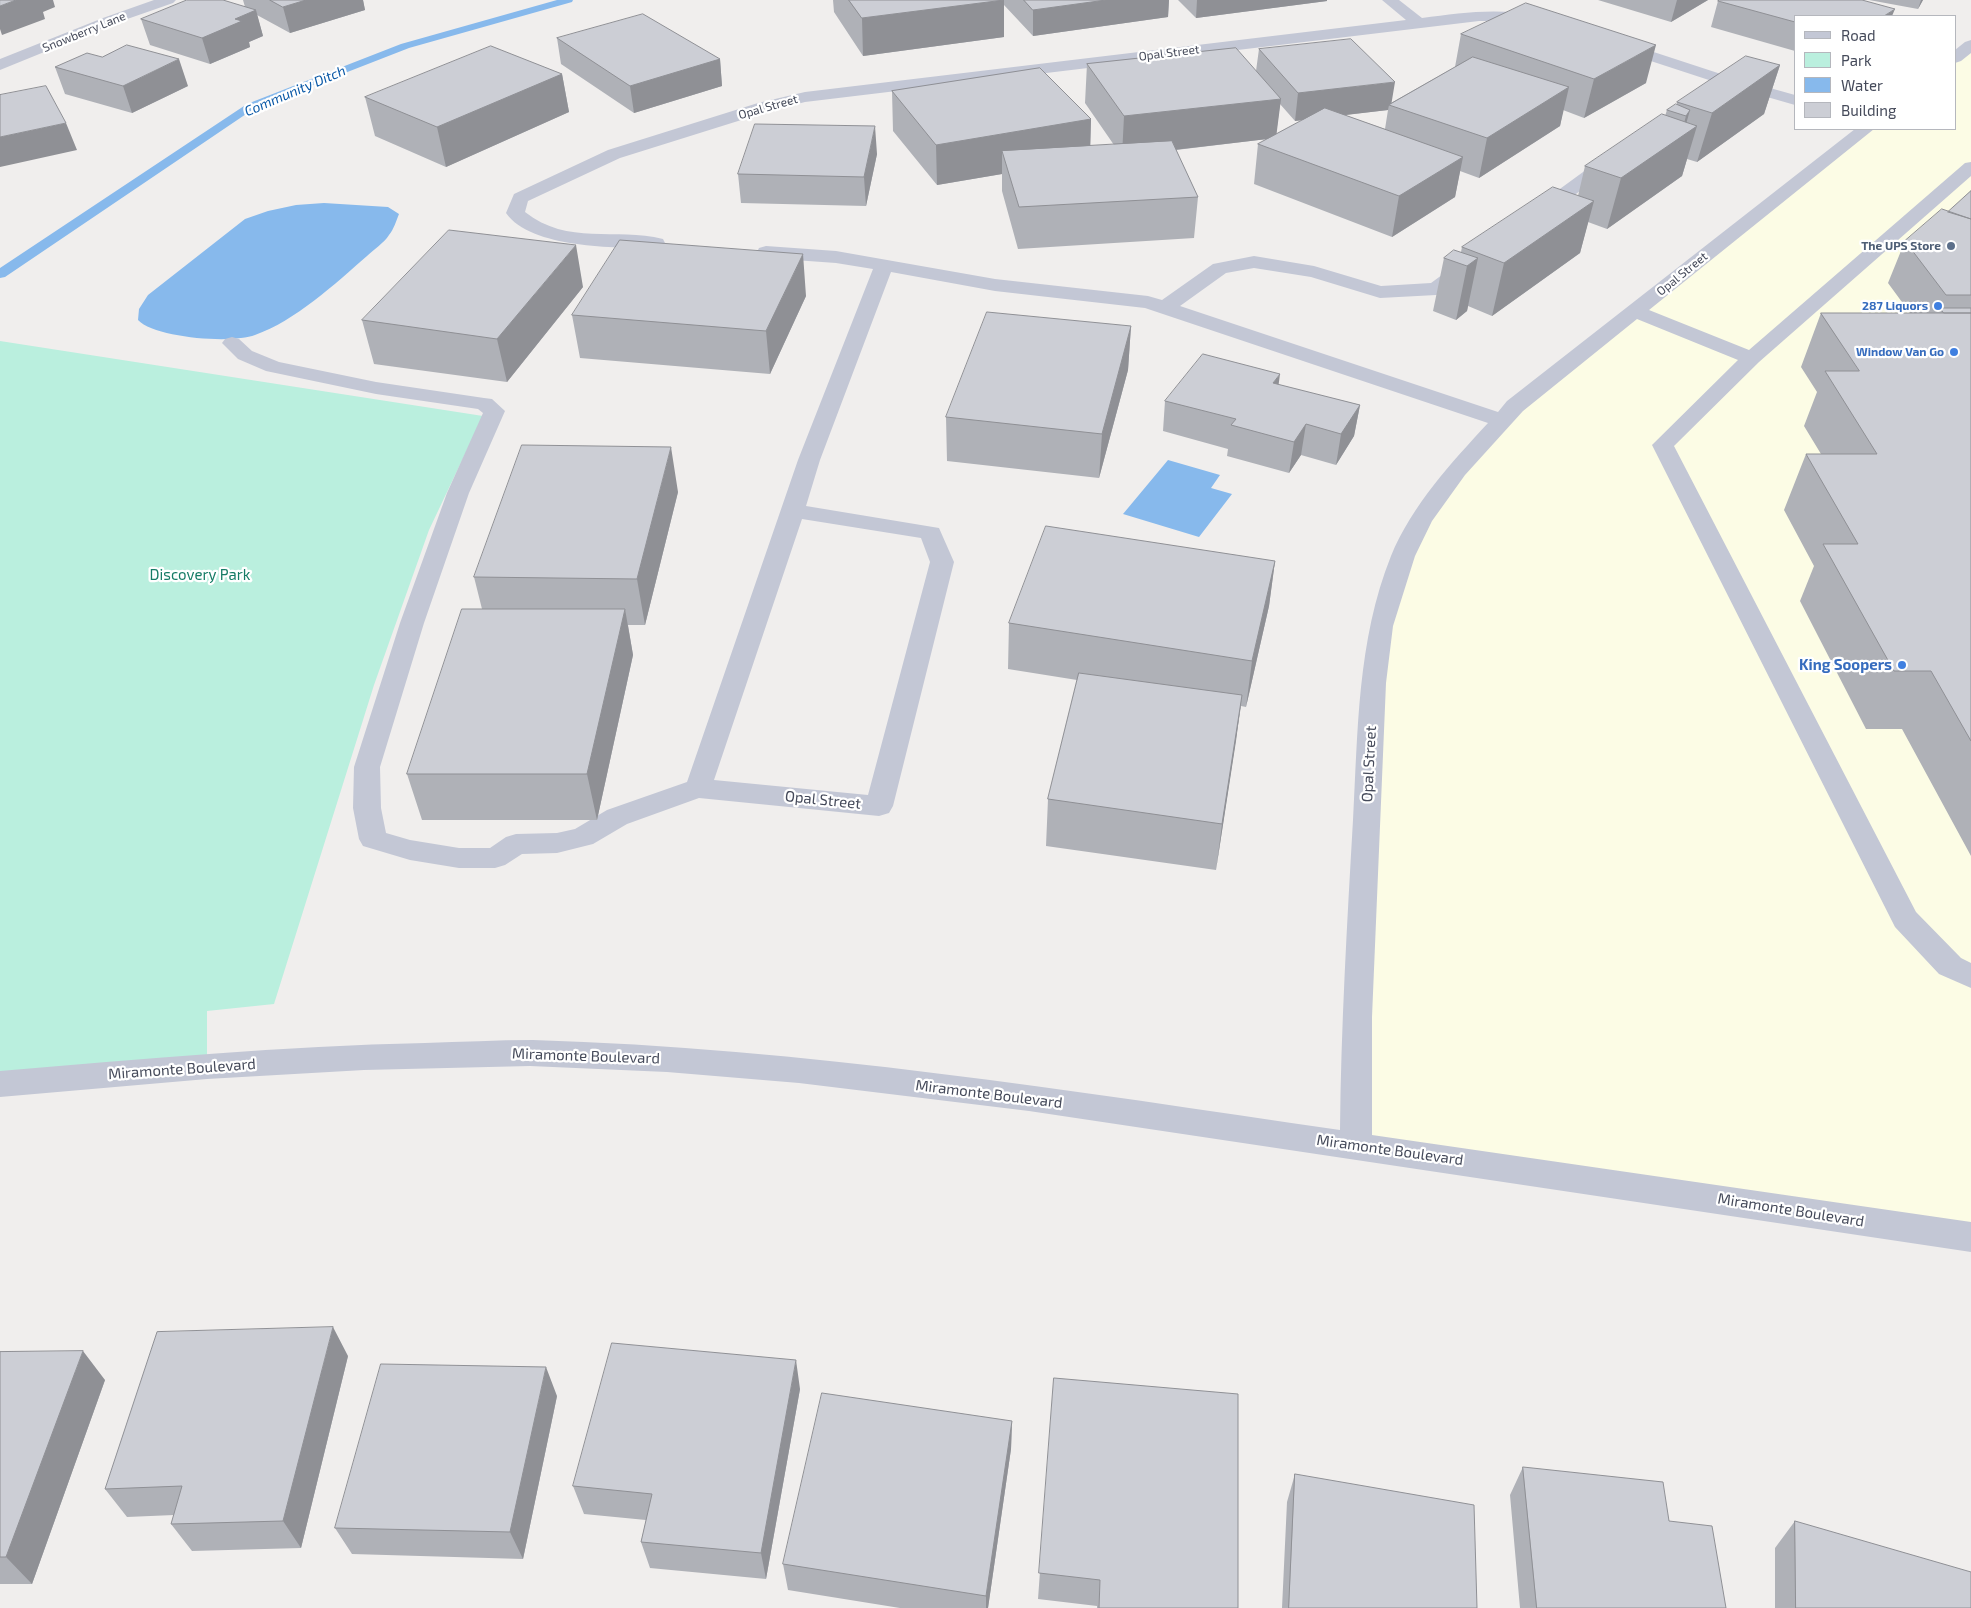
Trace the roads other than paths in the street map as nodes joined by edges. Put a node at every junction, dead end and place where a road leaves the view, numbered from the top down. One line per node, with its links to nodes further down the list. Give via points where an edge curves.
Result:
1 (168, 0): 8 (street, Snowberry Lane)
2 (1390, 0): 3 (street)
3 (1419, 23): 4 (street, Opal Street, via 1505,16); 16 (street, Opal Street, via 805,97 614,154 520,198 514,213 535,228 559,236)
4 (1554, 25)
5 (1601, 40): 9 (street)
6 (1971, 45): 7 (street)
7 (1956, 57)
8 (0, 65)
9 (1721, 79): 10 (street); 11 (street)
10 (1705, 90)
11 (1794, 99)
12 (1864, 130): 21 (street, Opal Street)
13 (1626, 149): 15 (street)
14 (1971, 167): 23 (street)
15 (1523, 224)
16 (668, 244)
17 (747, 250): 19 (street, via 836,257)
18 (1483, 254): 20 (street, via 1436,289 1380,292 1314,272 1246,263 1220,268)
19 (884, 266): 20 (street, via 995,285 1148,302); 25 (street, via 809,460)
20 (1164, 308): 24 (street)
21 (1635, 311): 23 (street); 24 (street, Opal Street, via 1522,400)
22 (232, 343): 26 (street, via 245,355 273,367 484,404 494,411 458,493 412,623 367,767 367,808 373,839 410,850 459,858 495,858 516,844 583,837 616,817)
23 (1752, 358): 27 (street, via 1664,445 1905,919 1950,966)
24 (1502, 420): 29 (street, Opal Street, via 1457,470 1421,521 1403,556 1381,626 1372,683 1357,1018)
25 (793, 511): 26 (street); 26 (street, Opal Street, via 931,533 942,562 879,806)
26 (698, 788)
27 (1971, 976)
28 (0, 1084): 29 (street, Miramonte Boulevard, via 207,1066 364,1057 530,1053 657,1058 799,1070 1030,1098)
29 (1356, 1145): 30 (street, Miramonte Boulevard)
30 (1971, 1237)

